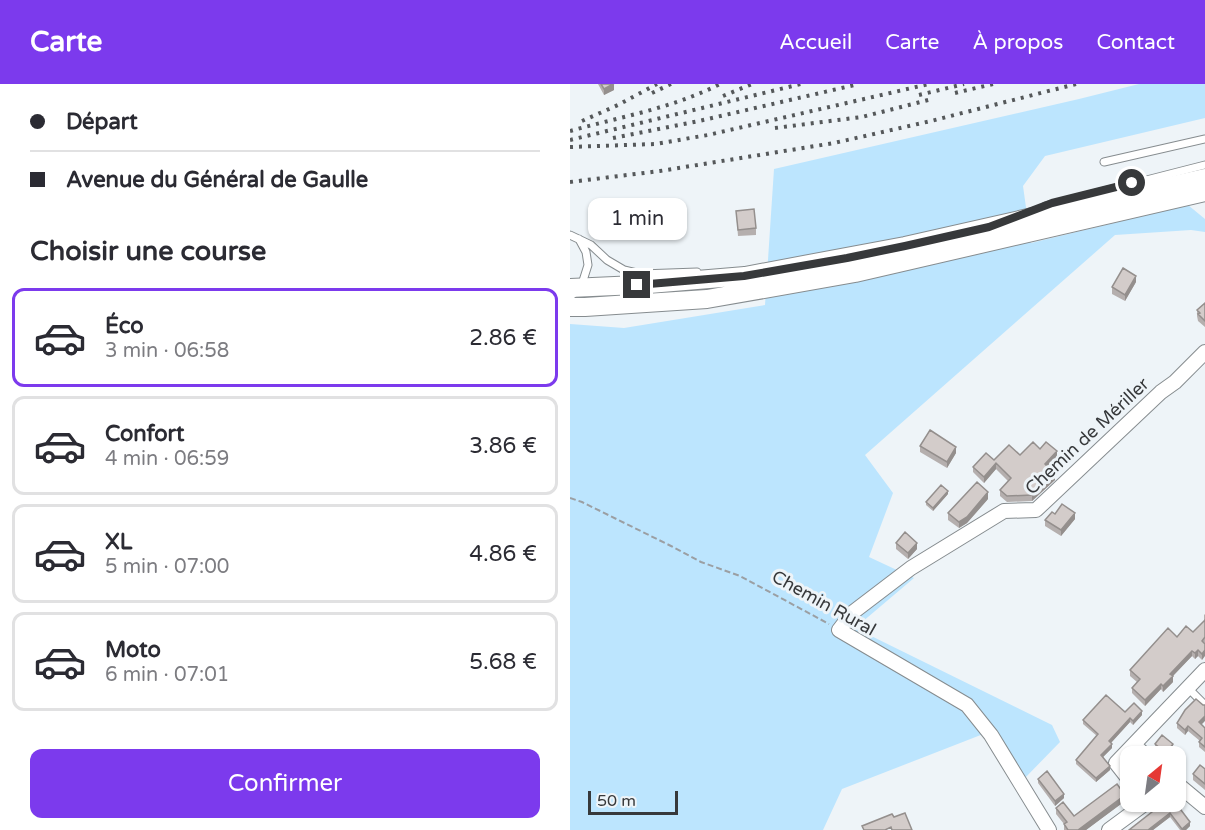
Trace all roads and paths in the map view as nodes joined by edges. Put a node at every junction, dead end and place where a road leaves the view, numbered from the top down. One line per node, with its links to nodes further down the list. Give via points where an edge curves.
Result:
1 (1205, 139): 2 (lane)
2 (1104, 162)
3 (1205, 165): 6 (lane, via 1052,203)
4 (1205, 178): 6 (main road)
5 (1205, 192): 12 (main road, via 855,273)
6 (989, 227): 9 (main road)
7 (570, 235): 8 (lane)
8 (579, 239): 9 (lane, via 624,270 641,274 689,271); 10 (lane, via 588,265)
9 (744, 276): 10 (main road)
10 (574, 292): 12 (main road, via 585,307)
11 (615, 297): 12 (lane, via 686,294)
12 (707, 299)
13 (1205, 352): 15 (street, Chemin de Mériller, via 1036,510 1004,511 911,568 852,613)
14 (570, 498): 15 (path, Chemin Rural, via 700,562 740,576)
15 (839, 630): 23 (street, Chemin Rural, via 967,705 991,735)
16 (1205, 670): 17 (street)
17 (1188, 688): 18 (lane); 19 (street)
18 (1205, 705)
19 (1134, 745)
20 (1186, 791): 21 (street)
21 (1205, 807)
22 (1133, 812): 24 (street)
23 (1049, 830)
24 (1109, 830)

